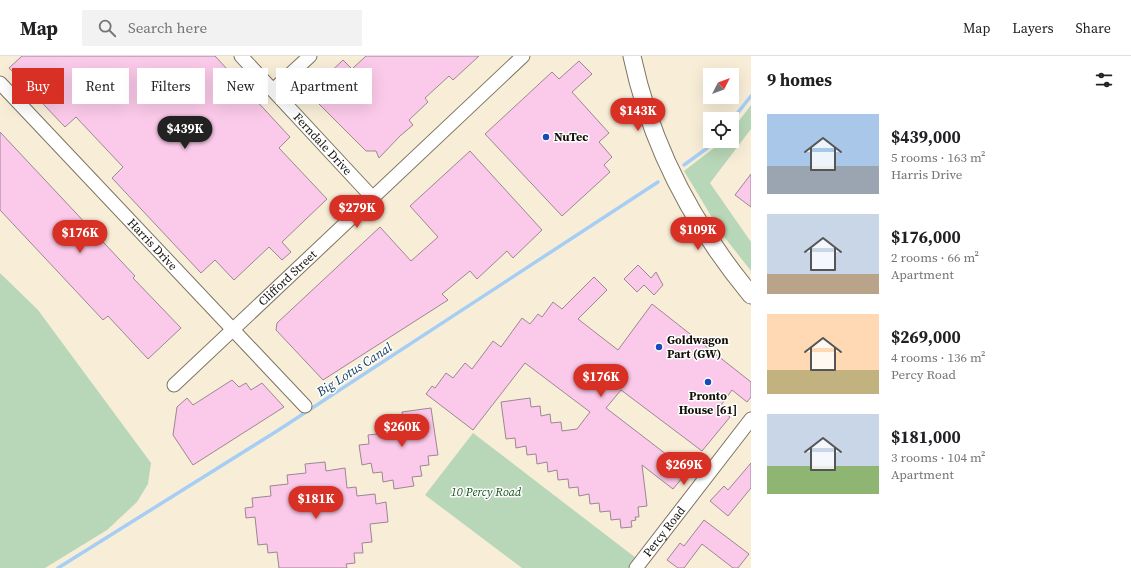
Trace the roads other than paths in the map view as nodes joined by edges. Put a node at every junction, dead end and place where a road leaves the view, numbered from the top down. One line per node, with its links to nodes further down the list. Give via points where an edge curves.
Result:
1 (241, 56): 6 (street, Ferndale Drive)
2 (310, 56): 6 (street)
3 (523, 56): 7 (street, Clifford Street)
4 (632, 56): 8 (street, via 644,105 668,168 698,224)
5 (0, 83): 9 (street, Harris Drive)
6 (273, 90): 7 (street, Ferndale Drive)
7 (372, 198): 9 (street, Clifford Street)
8 (751, 295)
9 (233, 329): 10 (street, Clifford Street); 11 (street, Harris Drive)
10 (174, 385)
11 (305, 406)
12 (751, 419): 13 (street, Percy Road)
13 (636, 568)

